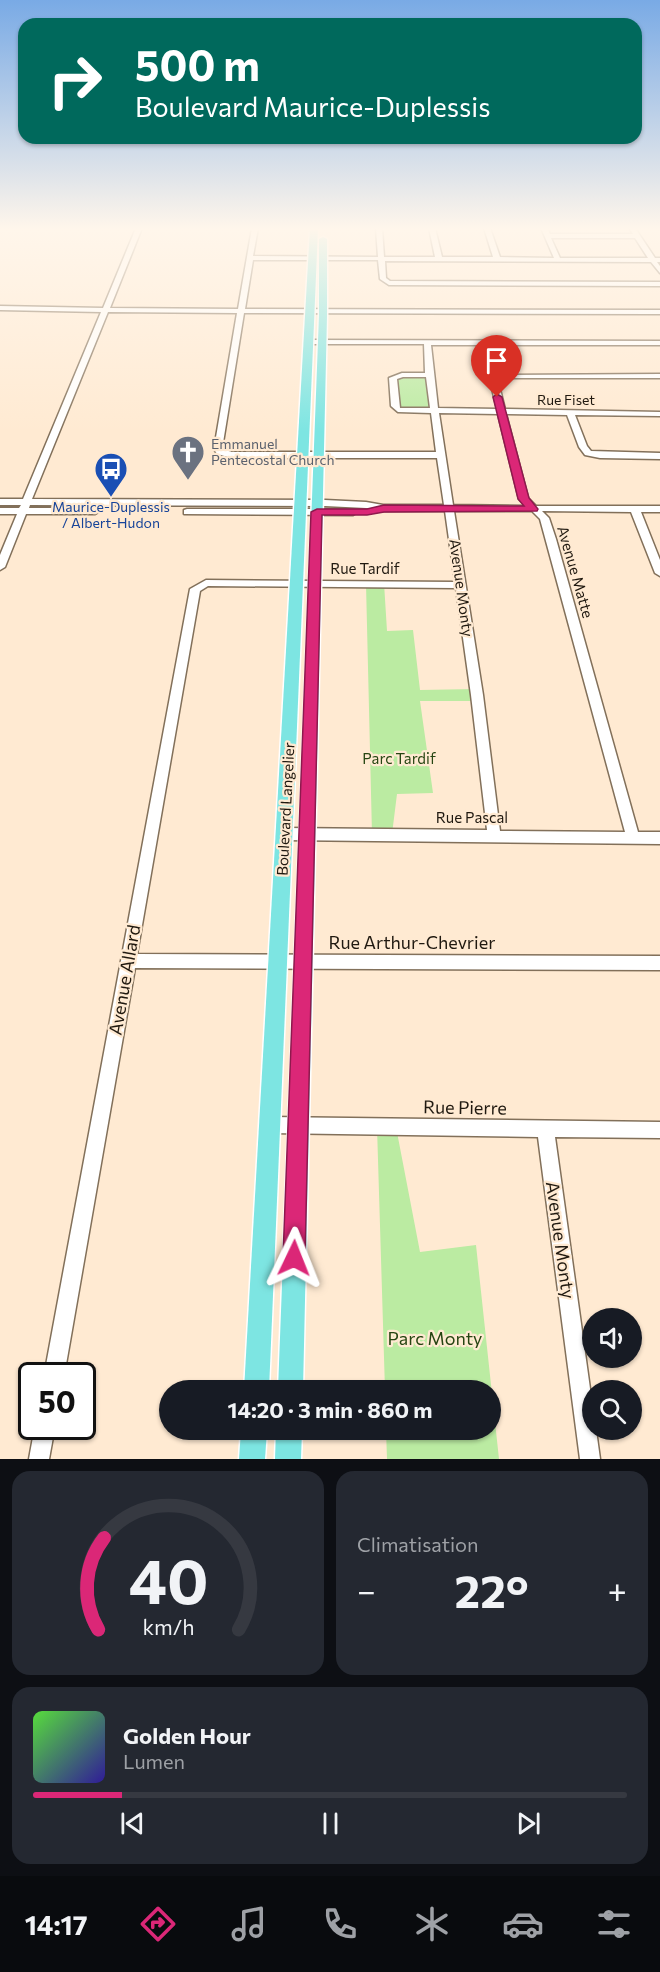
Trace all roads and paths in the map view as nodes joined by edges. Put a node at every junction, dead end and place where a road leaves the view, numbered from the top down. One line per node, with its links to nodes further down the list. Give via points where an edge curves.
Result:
1 (111, 296): 6 (street)
2 (244, 296): 7 (street)
3 (311, 296): 8 (main road, Boulevard Langelier)
4 (322, 296): 9 (main road, Boulevard Langelier)
5 (0, 308): 6 (street)
6 (105, 310): 7 (street); 26 (street)
7 (242, 310): 8 (street); 21 (street, via 218,449 224,454)
8 (310, 311): 9 (street); 11 (main road, Boulevard Langelier)
9 (322, 311): 10 (street); 12 (main road, Boulevard Langelier)
10 (660, 312)
11 (309, 342): 12 (street); 21 (main road, Boulevard Langelier)
12 (320, 342): 13 (street); 22 (main road, Boulevard Langelier)
13 (427, 342): 14 (street); 15 (street, Avenue Monty)
14 (660, 343)
15 (429, 375): 17 (street, Avenue Monty); 17 (street, Rue Fiset, via 393,378 395,406 402,412)
16 (660, 376): 18 (street, Avenue Matte, via 499,376 494,381)
17 (436, 412): 18 (street, Rue Fiset); 23 (street, Avenue Monty)
18 (501, 413): 19 (street, Rue Fiset); 29 (street, Avenue Matte, via 524,499)
19 (570, 413): 20 (street, Rue Fiset); 24 (street, via 588,453)
20 (660, 414)
21 (304, 455): 22 (street); 27 (main road, Boulevard Langelier)
22 (318, 455): 23 (street); 27 (main road, Boulevard Langelier)
23 (442, 455): 28 (street, Avenue Monty)
24 (660, 456)
25 (0, 502): 26 (street)
26 (26, 507): 27 (street); 32 (street); 33 (street)
27 (309, 508): 28 (street, via 367,512 384,508); 35 (main road, Boulevard Langelier)
28 (449, 509): 29 (street); 37 (street, Avenue Monty)
29 (533, 509): 30 (street); 41 (street, Avenue Matte, via 544,519 551,539)
30 (635, 509): 31 (street); 34 (street)
31 (660, 509)
32 (0, 511)
33 (0, 567)
34 (660, 573)
35 (305, 583): 36 (street, Rue Tardif); 37 (street, Rue Tardif); 38 (main road, Boulevard Langelier); 40 (main road, Boulevard Langelier)
36 (198, 585): 43 (street, Avenue Allard, via 193,593)
37 (460, 585): 39 (street, Avenue Monty)
38 (284, 834): 40 (street, Rue Pascal); 45 (main road, Boulevard Langelier)
39 (494, 834): 40 (street, Rue Pascal); 41 (street, Rue Pascal)
40 (307, 835): 44 (main road, Boulevard Langelier)
41 (633, 837): 42 (street, Rue Pascal)
42 (660, 838)
43 (128, 961): 45 (street, Rue Arthur-Chevrier); 51 (street, Avenue Allard)
44 (303, 962): 45 (street, Rue Arthur-Chevrier); 46 (street, Rue Arthur-Chevrier); 48 (main road, Boulevard Langelier)
45 (278, 963): 47 (main road, Boulevard Langelier)
46 (660, 963)
47 (270, 1125): 48 (street, Rue Pierre); 52 (main road, Boulevard Langelier)
48 (298, 1126): 49 (street, Rue Pierre); 53 (main road, Boulevard Langelier)
49 (545, 1129): 50 (street, Rue Pierre); 60 (street, Avenue Monty)
50 (660, 1130)
51 (56, 1362)
52 (257, 1380)
53 (290, 1380)
54 (42, 1440): 57 (street)
55 (253, 1440): 58 (main road)
56 (289, 1440): 59 (main road)
57 (39, 1459)
58 (252, 1459)
59 (288, 1459)
60 (590, 1459)

